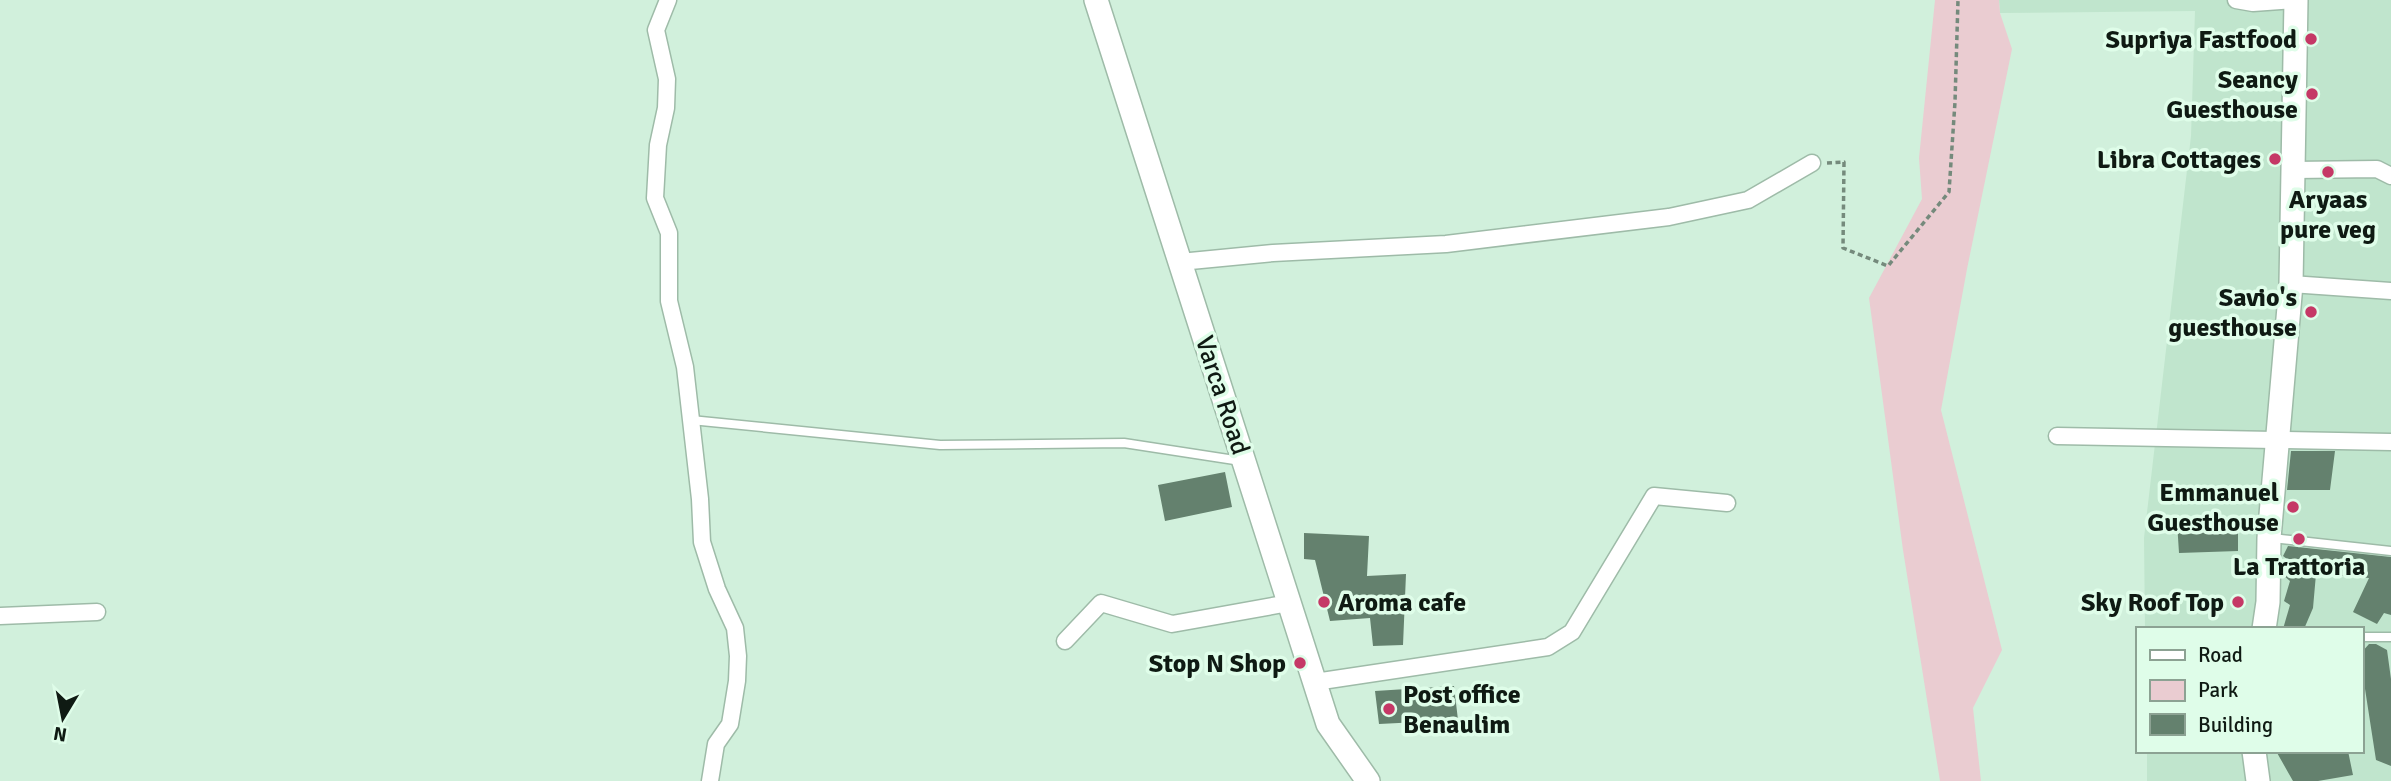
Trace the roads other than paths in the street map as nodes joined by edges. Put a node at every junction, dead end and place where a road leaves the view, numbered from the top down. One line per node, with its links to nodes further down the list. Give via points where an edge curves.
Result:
1 (668, 0): 11 (street, via 656,30 667,79 655,198 668,233 669,301 685,367)
2 (1096, 0): 8 (main road, Varca Road)
3 (2235, 0): 4 (street)
4 (2297, 0): 6 (main road)
5 (1812, 163): 8 (street, via 1748,200 1670,217 1446,244)
6 (2294, 170): 7 (street, via 2377,169); 9 (main road)
7 (2391, 176)
8 (1180, 262): 15 (main road, Varca Road)
9 (2291, 284): 10 (street); 13 (main road)
10 (2391, 291)
11 (691, 420): 15 (lane, via 940,445 1124,443); 28 (street, via 702,542 735,628 738,656 730,724 716,744)
12 (2057, 436): 13 (street)
13 (2276, 440): 14 (street); 17 (main road)
14 (2391, 442)
15 (1244, 462): 19 (main road, Varca Road)
16 (1727, 503): 26 (street, via 1654,496 1572,632 1548,647)
17 (2269, 538): 18 (lane); 22 (main road)
18 (2391, 551)
19 (1289, 603): 25 (street, via 1172,624 1101,603); 26 (main road, Varca Road)
20 (96, 612): 21 (street)
21 (0, 616)
22 (2264, 627)
23 (2363, 637): 24 (lane)
24 (2391, 637)
25 (1065, 641)
26 (1315, 682): 29 (main road, Varca Road, via 1328,724)
27 (2253, 753): 30 (main road)
28 (710, 781)
29 (1368, 781)
30 (2258, 781)

